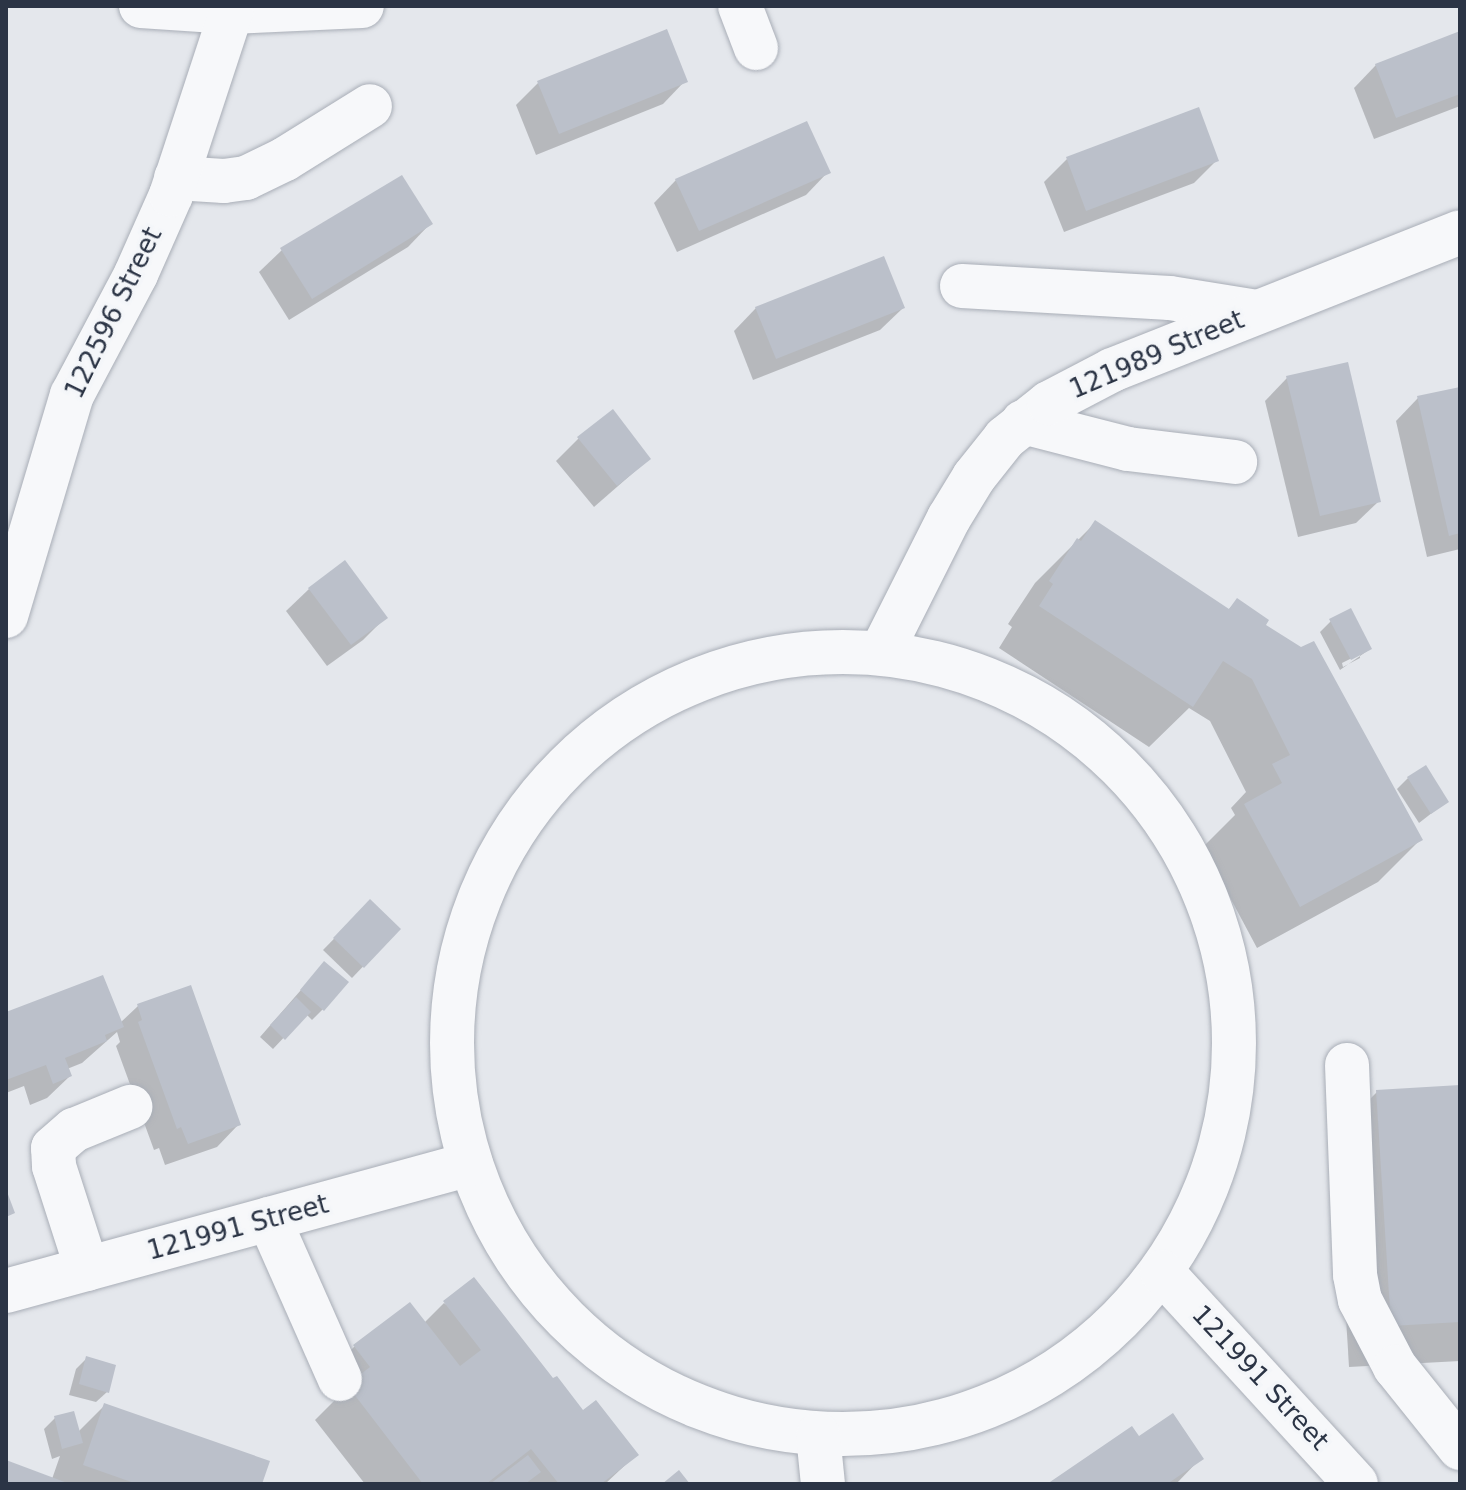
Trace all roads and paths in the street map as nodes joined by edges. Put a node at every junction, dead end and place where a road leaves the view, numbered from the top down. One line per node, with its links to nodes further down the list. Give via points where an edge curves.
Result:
1 (141, 6): 4 (street)
2 (362, 6): 4 (street)
3 (740, 6): 5 (street)
4 (253, 10): 7 (street, 122596 Street)
5 (756, 48)
6 (370, 106): 7 (street, via 246,178)
7 (176, 178): 13 (street, 122596 Street, via 136,274 72,395)
8 (1460, 232): 10 (street, 121989 Street)
9 (962, 286): 10 (street, via 1170,298)
10 (1259, 312): 11 (street, 121989 Street, via 1112,370)
11 (1023, 422): 12 (street, via 1128,449); 14 (street, 121989 Street, via 974,477)
12 (1235, 462)
13 (6, 616)
14 (881, 653): 17 (street, via 810,652 741,664 675,688 614,724 561,770 525,814 483,887 461,954 452,1025 455,1095); 20 (street, via 994,682 1046,709 1094,743 1163,819 1200,882 1232,994 1235,1053 1216,1168 1193,1222)
15 (1347, 1065): 24 (street, via 1360,1300 1395,1367)
16 (130, 1107): 19 (street, via 74,1130 53,1148)
17 (471, 1164): 18 (street, 121991 Street); 23 (street, via 502,1235 547,1299 603,1352 668,1394 741,1422)
18 (269, 1219): 19 (street, 121991 Street); 22 (street)
19 (87, 1269): 21 (street, 121991 Street)
20 (1162, 1272): 23 (street, via 1120,1323 1069,1366 1011,1399 949,1422 884,1434); 26 (street, 121991 Street)
21 (6, 1291)
22 (340, 1379)
23 (818, 1435): 25 (street)
24 (1460, 1448)
25 (823, 1484)
26 (1356, 1484)

